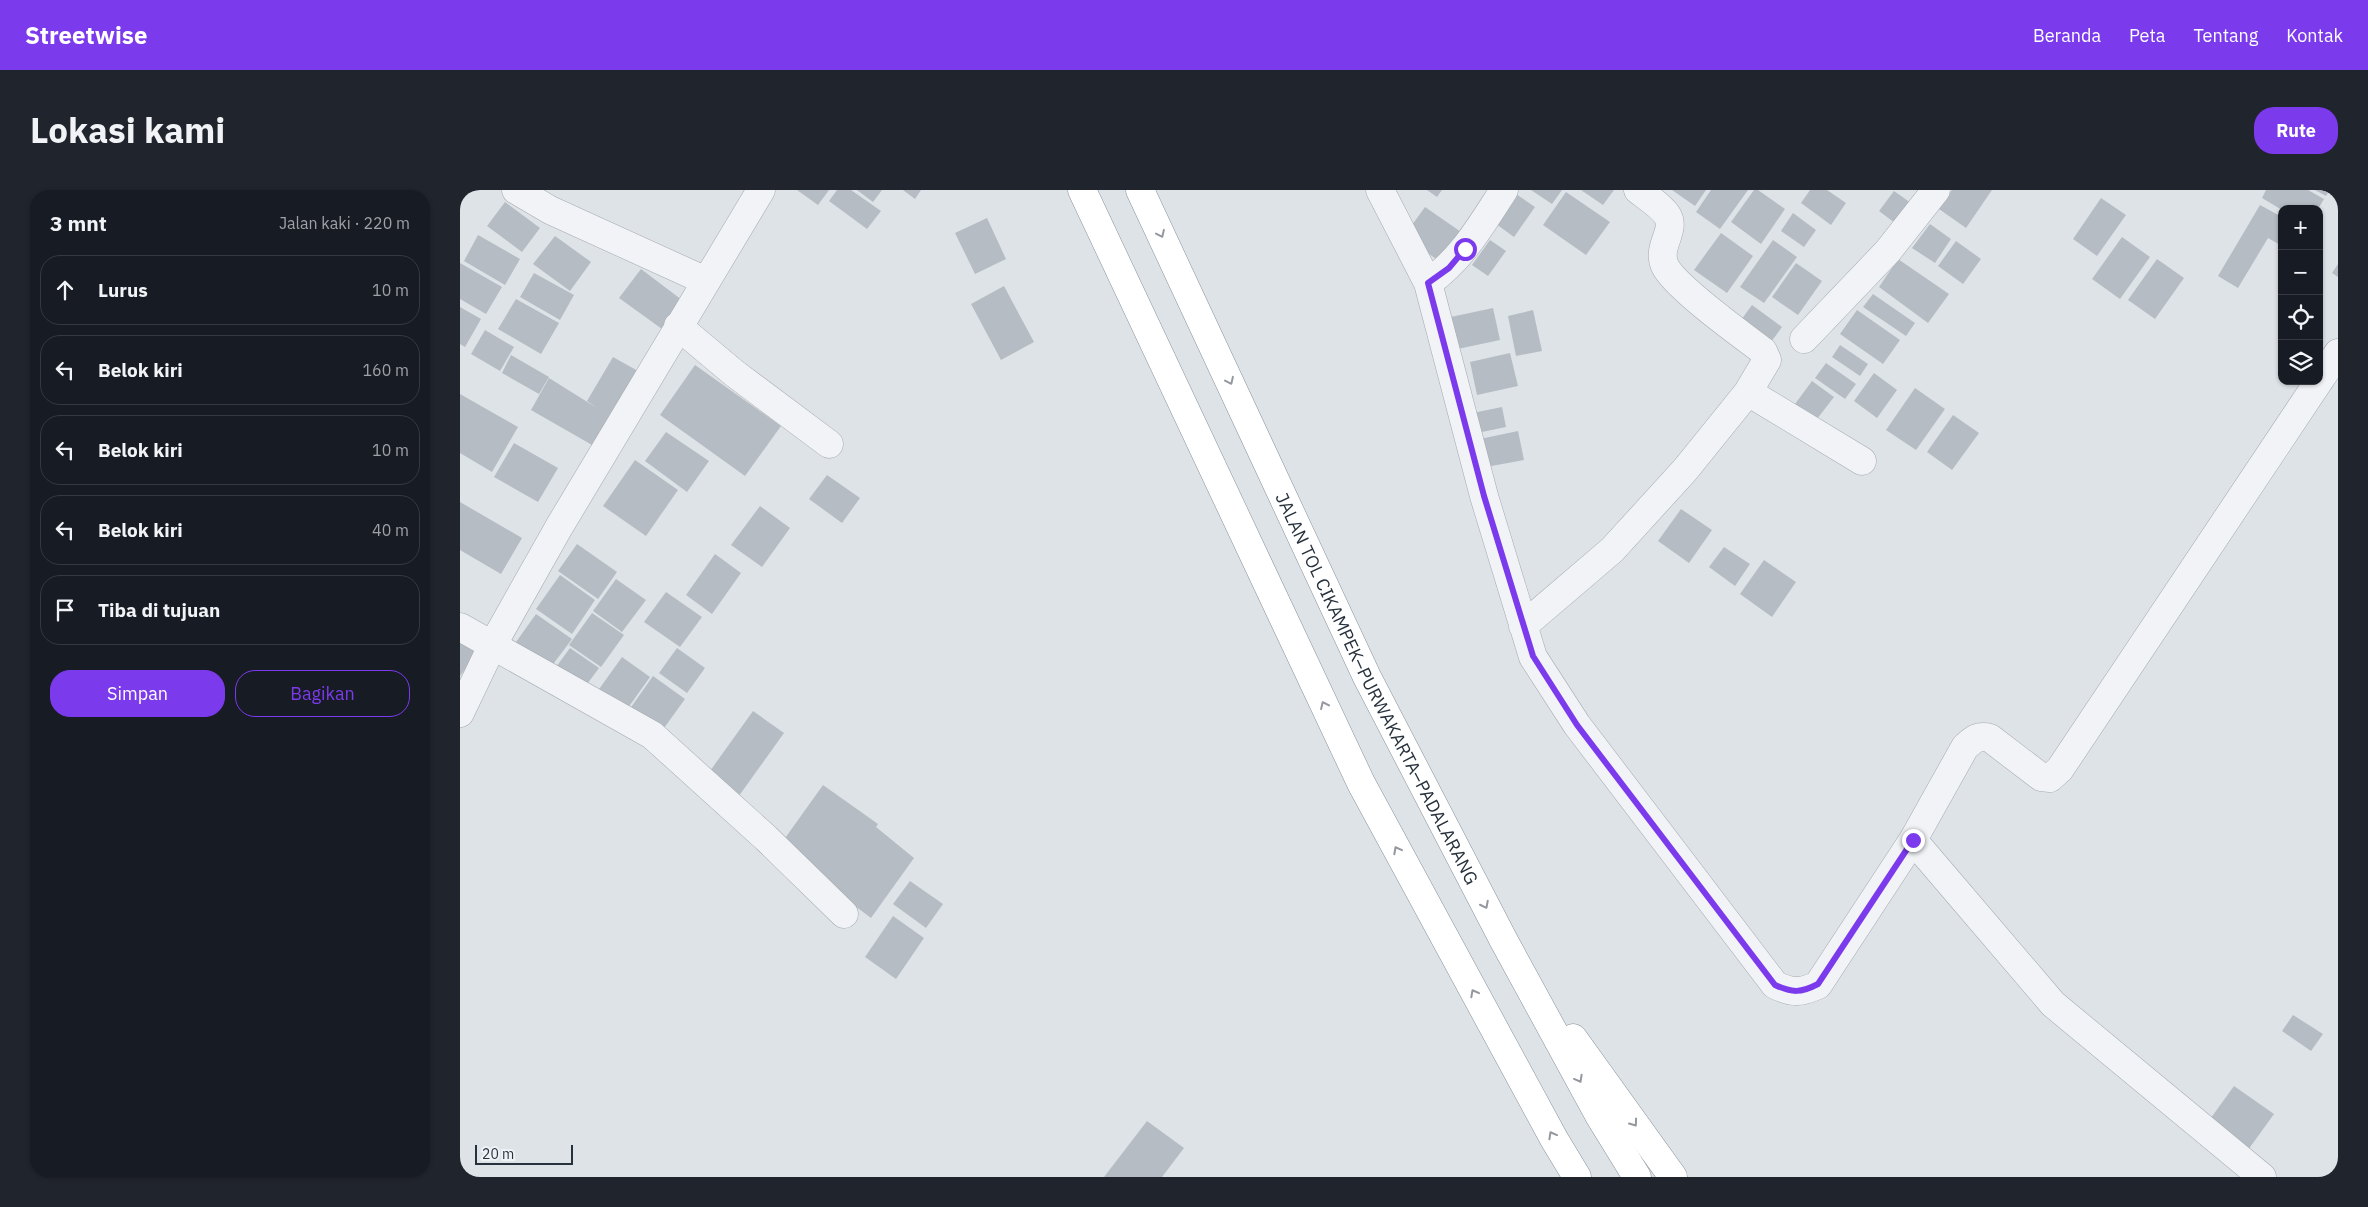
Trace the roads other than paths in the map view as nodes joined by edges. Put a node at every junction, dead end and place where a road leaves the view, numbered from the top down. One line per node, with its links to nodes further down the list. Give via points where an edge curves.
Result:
1 (516, 190): 9 (street, via 550,210)
2 (761, 190): 9 (street)
3 (1082, 190): 26 (highway, one-way to 3, via 1361,783)
4 (1140, 190): 25 (highway, JALAN TOL CIKAMPEK–PURWAKARTA–PADALARANG, one-way to 25, via 1368,677)
5 (1380, 190): 10 (street)
6 (1504, 190): 10 (street, via 1465,249 1449,268)
7 (1638, 190): 16 (street, via 1667,215 1670,229 1662,256 1670,274 1765,354 1765,365)
8 (1936, 190): 12 (street, via 1888,251)
9 (706, 281): 11 (street)
10 (1428, 283): 19 (street, via 1484,496)
11 (678, 326): 17 (street, via 734,373); 21 (street)
12 (1804, 338)
13 (2338, 353): 14 (street)
14 (2323, 375)
15 (2316, 385): 23 (street, via 2054,775 2040,778 1990,738 1980,736 1965,747)
16 (1748, 392): 18 (street); 19 (street, via 1685,470 1612,550)
17 (829, 444)
18 (1862, 461)
19 (1523, 626): 23 (street, via 1542,674 1577,725 1775,985 1799,992 1818,984)
20 (460, 627): 21 (street)
21 (492, 646): 22 (street); 24 (street, via 652,735)
22 (460, 713)
23 (1913, 840): 29 (street, via 2053,1004)
24 (844, 914)
25 (1504, 941): 27 (highway, JALAN TOL CIKAMPEK–PURWAKARTA–PADALARANG, one-way to 27, via 1600,1117); 28 (highway, one-way to 28)
26 (1577, 1177)
27 (1637, 1177)
28 (1673, 1177)
29 (2262, 1177)

